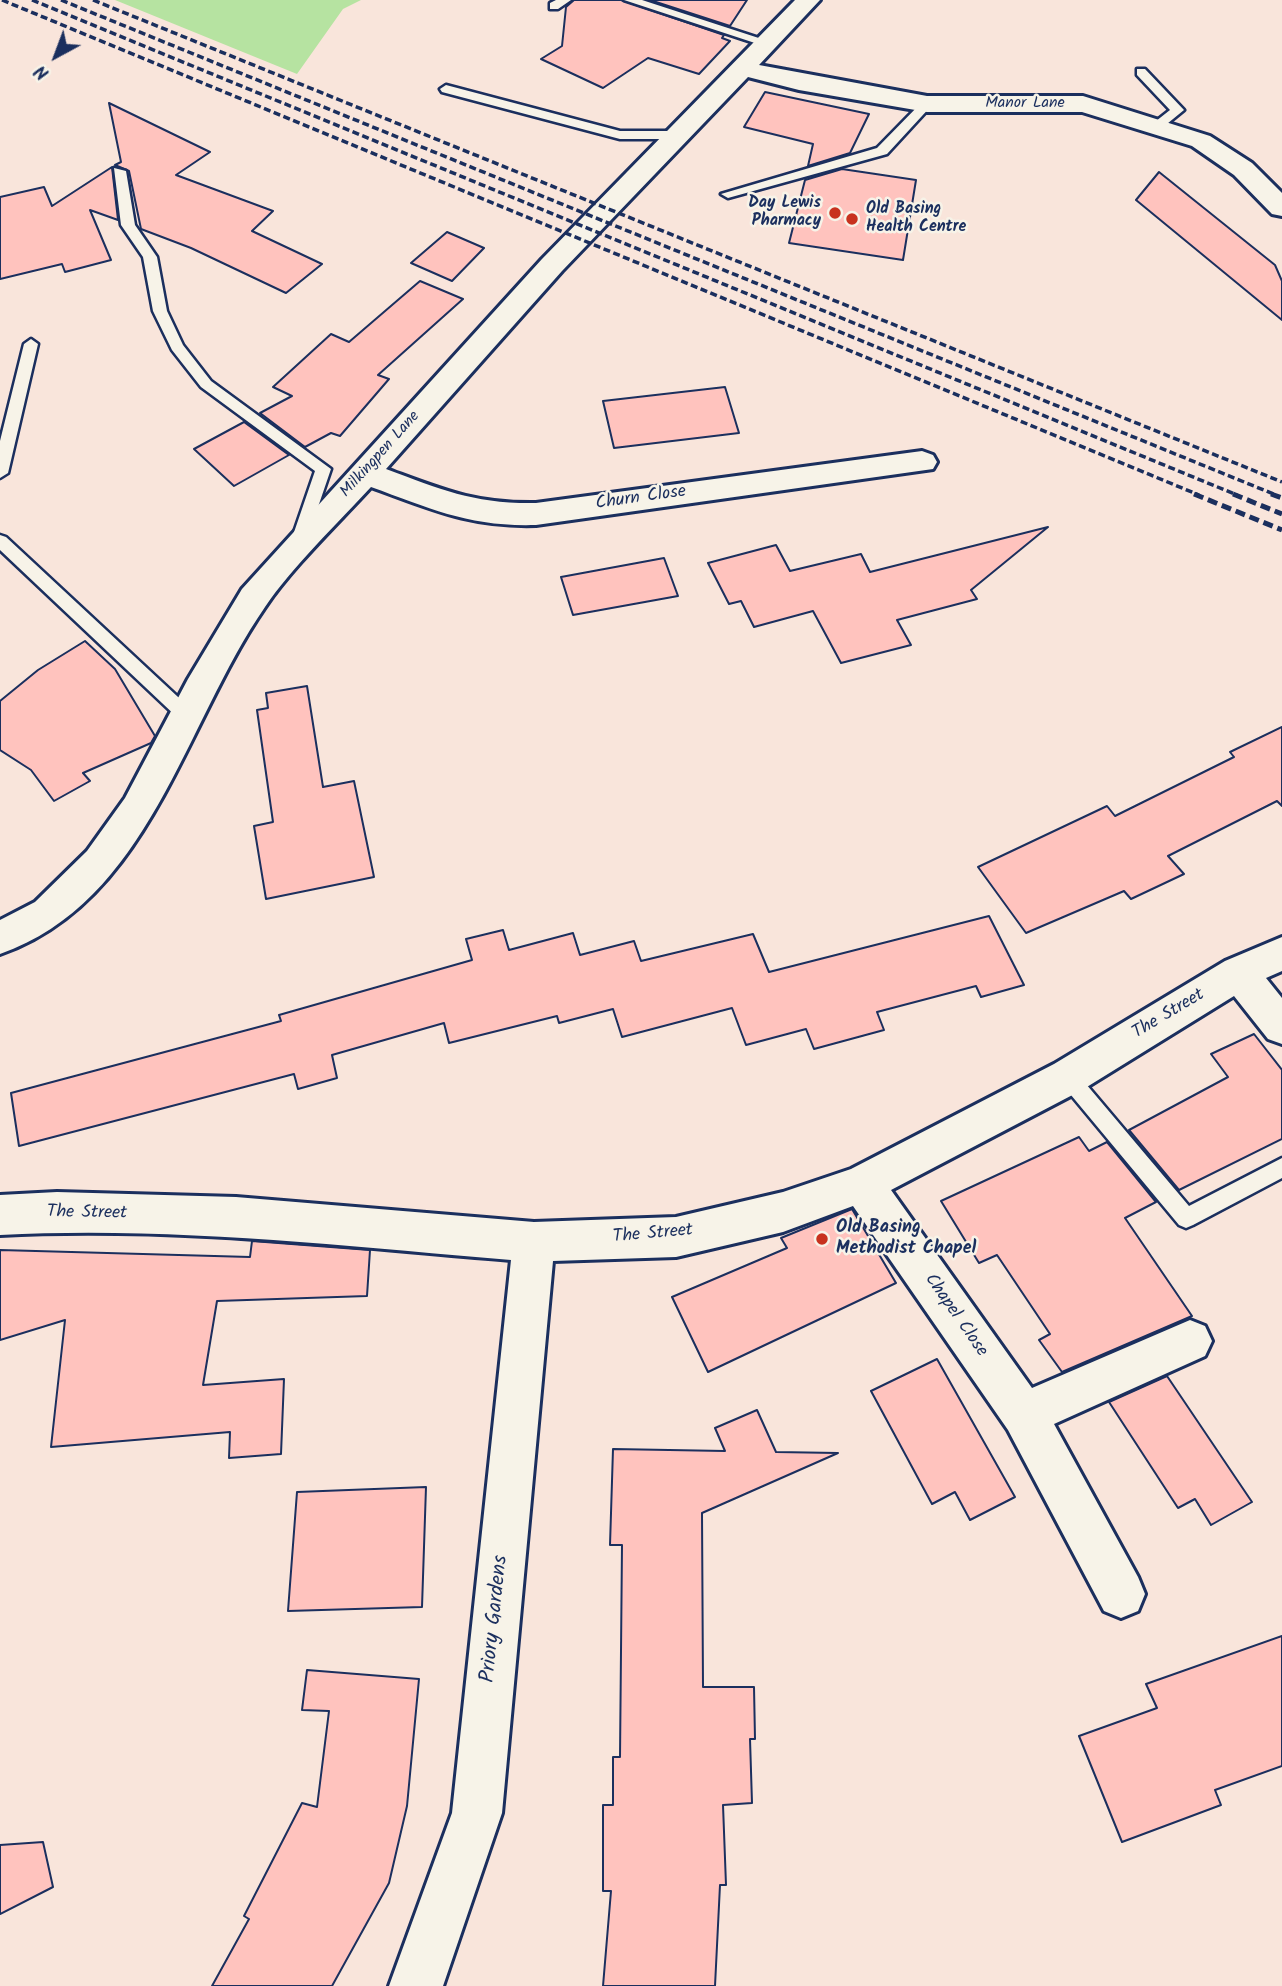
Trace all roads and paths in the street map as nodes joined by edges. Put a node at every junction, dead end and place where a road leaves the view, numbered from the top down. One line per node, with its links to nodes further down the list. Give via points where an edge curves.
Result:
1 (630, 0): 3 (lane)
2 (808, 0): 3 (street, Milkingpen Lane)
3 (765, 42): 4 (street, Milkingpen Lane)
4 (741, 68): 7 (street, Manor Lane); 9 (street, Milkingpen Lane)
5 (1140, 72): 8 (lane, via 1178,110)
6 (446, 89): 9 (lane, via 620,135)
7 (927, 104): 8 (street, Manor Lane, via 1083,104); 11 (lane, via 882,151)
8 (1157, 124): 12 (street, Manor Lane, via 1201,141 1243,169)
9 (676, 135): 16 (street, Milkingpen Lane, via 551,265)
10 (119, 171): 18 (lane, via 128,225 150,257 160,311 177,347 206,384 323,469)
11 (728, 194)
12 (1282, 208)
13 (31, 344): 15 (lane)
14 (922, 463): 16 (street, Churn Close, via 536,514 496,515 461,508)
15 (0, 473)
16 (365, 473): 18 (street, Milkingpen Lane)
17 (0, 541): 19 (lane)
18 (295, 552): 19 (street, Milkingpen Lane, via 254,597)
19 (186, 715): 20 (street, Milkingpen Lane, via 138,808 100,862 48,913)
20 (0, 938)
21 (1282, 953): 22 (street, The Street)
22 (1239, 973): 23 (street); 24 (street, The Street)
23 (1282, 1027)
24 (1068, 1077): 25 (lane, via 1186,1218); 26 (street, The Street)
25 (1282, 1167)
26 (862, 1184): 28 (street, The Street, via 783,1212 676,1237); 30 (street, Chapel Close)
27 (0, 1215): 28 (street, The Street, via 236,1217)
28 (534, 1242): 32 (street, Priory Gardens, via 477,1813)
29 (1190, 1341): 30 (street)
30 (1024, 1414): 31 (street, Chapel Close)
31 (1121, 1594)
32 (416, 1986)

